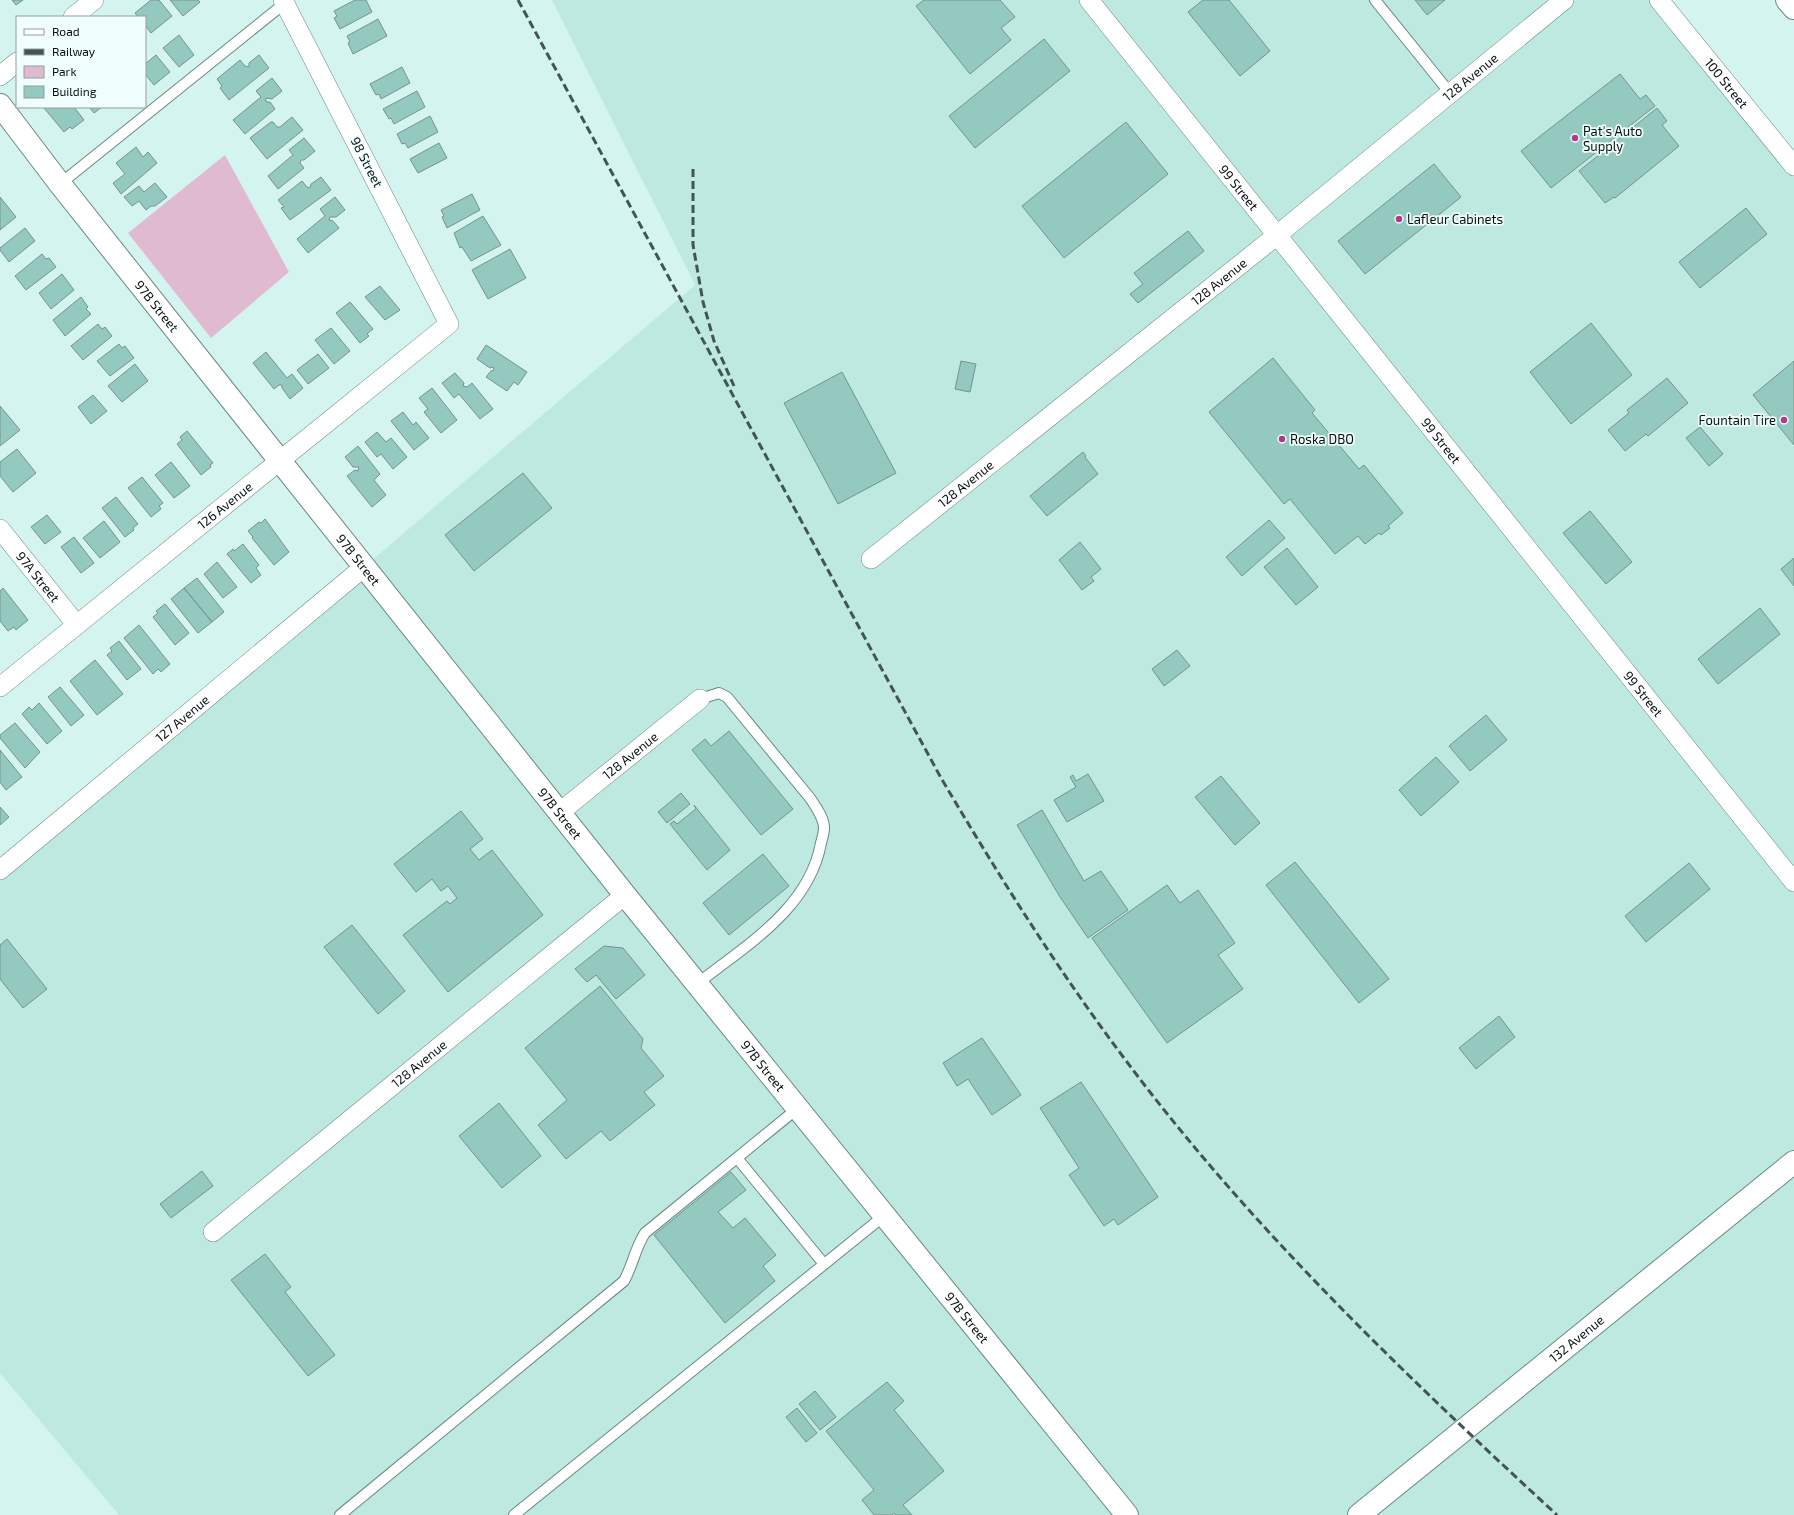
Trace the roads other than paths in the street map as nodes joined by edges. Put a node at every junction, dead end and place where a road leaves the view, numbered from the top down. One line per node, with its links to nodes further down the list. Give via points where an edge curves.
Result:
1 (94, 0): 9 (street)
2 (1089, 0): 16 (street, 99 Street)
3 (1375, 0): 12 (lane)
4 (1564, 0): 12 (street, 128 Avenue)
5 (1659, 0): 14 (street, 100 Street)
6 (1787, 0): 8 (street)
7 (284, 2): 15 (lane); 17 (street, 98 Street)
8 (1794, 8)
9 (74, 16)
10 (16, 63): 11 (street)
11 (0, 76)
12 (1450, 94): 16 (street, 128 Avenue)
13 (0, 105): 15 (street, 97B Street)
14 (1794, 166)
15 (60, 184): 18 (street, 97B Street)
16 (1276, 236): 20 (street, 128 Avenue); 27 (street, 99 Street)
17 (449, 324): 18 (street, 126 Avenue)
18 (280, 461): 21 (street, 97B Street); 22 (street, 126 Avenue)
19 (0, 529): 22 (street, 97A Street)
20 (871, 559)
21 (364, 567): 25 (street, 97B Street); 26 (street, 127 Avenue)
22 (76, 624): 23 (street, 126 Avenue)
23 (0, 687)
24 (700, 698): 25 (street, 128 Avenue); 29 (lane, via 720,694 727,697 810,798 820,813 824,828 813,872 796,900 782,917)
25 (560, 812): 28 (street, 97B Street)
26 (0, 870)
27 (1794, 882)
28 (625, 895): 29 (street, 97B Street); 34 (street, 128 Avenue)
29 (697, 984): 30 (street, 97B Street)
30 (798, 1108): 31 (lane); 33 (street, 97B Street)
31 (737, 1158): 35 (lane); 36 (lane, via 645,1233 624,1281)
32 (1794, 1162): 39 (street, 132 Avenue)
33 (885, 1215): 35 (lane); 38 (street, 97B Street)
34 (213, 1232)
35 (824, 1264): 37 (lane)
36 (340, 1515)
37 (514, 1515)
38 (1127, 1515)
39 (1359, 1515)

